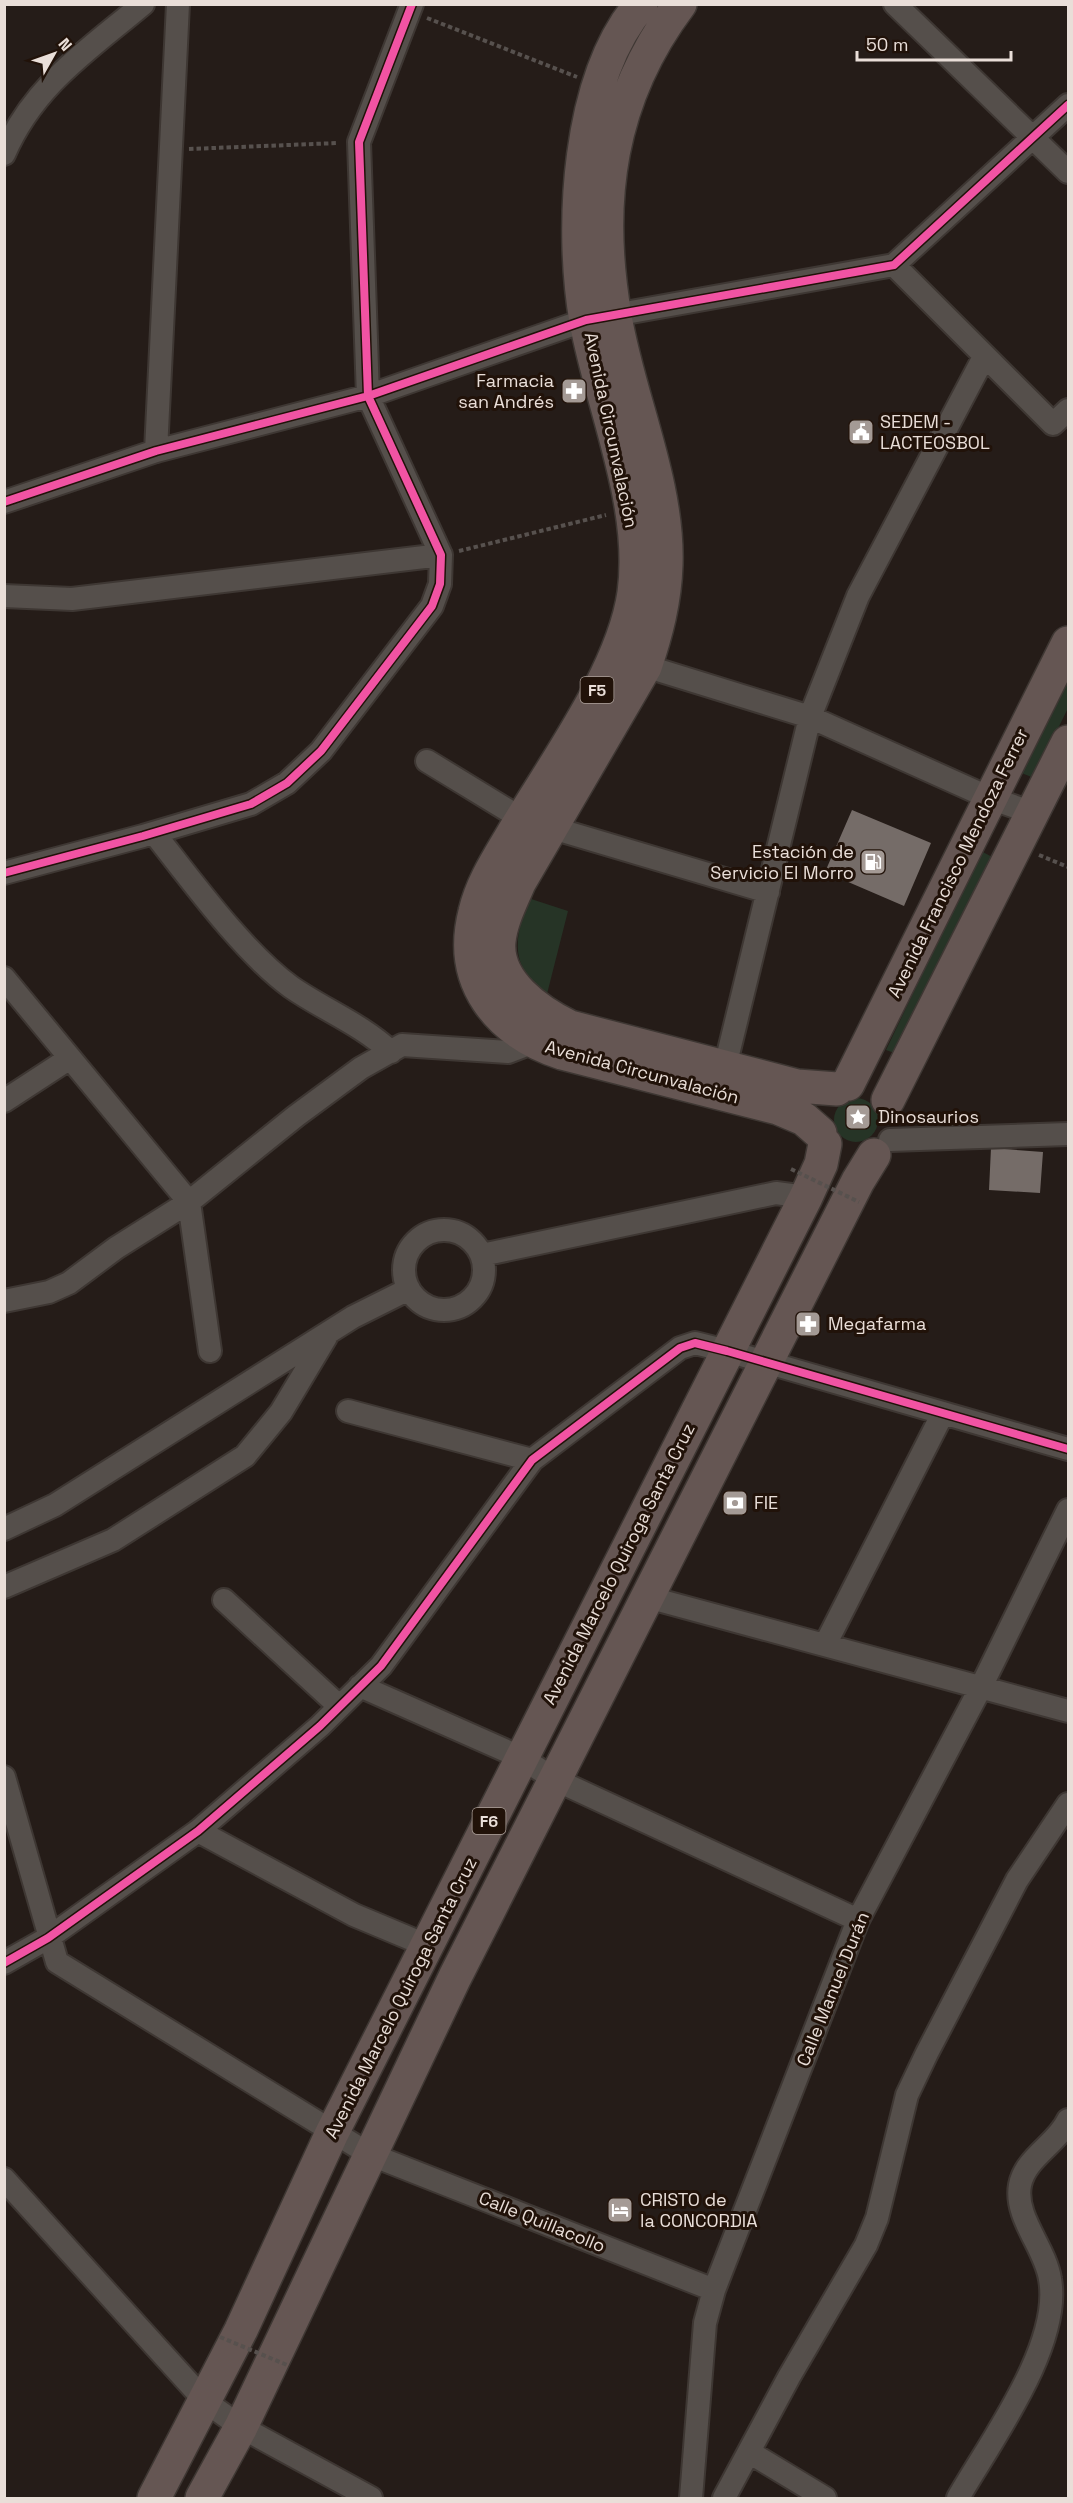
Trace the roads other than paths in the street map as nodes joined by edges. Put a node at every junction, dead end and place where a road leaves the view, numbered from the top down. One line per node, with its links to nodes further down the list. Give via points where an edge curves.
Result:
1 (143, 4): 8 (street, via 63,70)
2 (178, 4): 17 (street)
3 (641, 4): 13 (highway, Avenida Circunvalación / F5, via 629,18 602,70 588,118 580,240)
4 (680, 4): 13 (highway, Avenida Circunvalación / F5, via 640,68 615,135)
5 (895, 4): 9 (street)
6 (411, 8): 15 (street, via 359,142)
7 (1068, 105): 9 (street)
8 (10, 122): 10 (street)
9 (1033, 137): 11 (street); 12 (street)
10 (4, 154)
11 (1068, 172)
12 (894, 265): 13 (street); 14 (street)
13 (600, 318): 15 (street); 22 (highway, Avenida Circunvalación / F5, via 636,556); 22 (highway, Avenida Circunvalación / F5, via 651,462 665,535 663,597 657,633)
14 (984, 357): 16 (street, via 1053,424); 23 (street, via 858,596)
15 (368, 396): 17 (street); 19 (street)
16 (1068, 410)
17 (156, 451): 18 (street)
18 (4, 502)
19 (441, 555): 20 (street, via 72,599); 29 (street, via 440,584 432,606 305,768 251,804)
20 (4, 596)
21 (1068, 643): 26 (highway, Avenida Francisco Mendoza Ferrer)
22 (631, 661): 23 (street); 28 (highway, Avenida Circunvalación / F5)
23 (810, 717): 26 (street); 31 (street)
24 (1068, 742): 27 (highway)
25 (426, 761): 28 (street)
26 (990, 798): 27 (street); 37 (highway, Avenida Francisco Mendoza Ferrer)
27 (1034, 813): 38 (highway)
28 (537, 823): 31 (street); 33 (highway, Avenida Circunvalación / F5, via 499,944 506,972 518,990 549,1017)
29 (154, 833): 30 (street); 34 (street, via 255,953 291,986 371,1034)
30 (4, 873)
31 (768, 892): 36 (street)
32 (4, 978): 35 (street)
33 (555, 1041): 34 (street, via 508,1052 402,1046); 36 (highway, Avenida Circunvalación / F5); 41 (highway, Avenida Circunvalación / F5, via 777,1108 804,1119)
34 (391, 1052): 44 (street, via 361,1068 296,1116)
35 (70, 1058): 39 (street); 44 (street)
36 (725, 1067): 37 (highway, Avenida Circunvalación / F5, via 797,1086)
37 (843, 1087): 38 (highway, F5, via 870,1086); 41 (highway, via 821,1108)
38 (888, 1100): 42 (highway, via 894,1119)
39 (4, 1101)
40 (1068, 1134): 42 (street)
41 (823, 1138): 42 (highway, F5, via 833,1152 853,1160); 43 (highway, Avenida Marcelo Quiroga Santa Cruz / F6, via 821,1164)
42 (882, 1147): 51 (highway, F6, via 858,1181)
43 (806, 1197): 45 (street, via 776,1193); 49 (highway, Avenida Marcelo Quiroga Santa Cruz / F6)
44 (189, 1202): 47 (street, via 69,1282 49,1292); 50 (street)
45 (482, 1255): 46 (street, via 483,1282 477,1294 461,1306 442,1311 428,1307); 46 (street, via 475,1244 453,1231 427,1234 409,1251 404,1264)
46 (409, 1289): 48 (street)
47 (4, 1301)
48 (328, 1333): 57 (street, via 55,1505); 58 (street, via 281,1413 245,1456 113,1540)
49 (727, 1351): 51 (street); 55 (street, via 695,1343 680,1348); 66 (highway, Avenida Marcelo Quiroga Santa Cruz / F6)
50 (210, 1352)
51 (767, 1362): 53 (street); 59 (highway, F6)
52 (348, 1411): 55 (street)
53 (943, 1413): 54 (street); 61 (street)
54 (1068, 1449)
55 (532, 1460): 62 (street, via 381,1666)
56 (1068, 1510): 63 (street, Calle Manuel Durán)
57 (4, 1528)
58 (4, 1587)
59 (647, 1597): 61 (street); 68 (highway, F6)
60 (224, 1600): 64 (street)
61 (826, 1643): 63 (street)
62 (360, 1686): 64 (street); 66 (street)
63 (981, 1688): 65 (street); 71 (street, Calle Manuel Durán)
64 (339, 1706): 70 (street)
65 (1068, 1711)
66 (520, 1757): 68 (street); 73 (highway, Avenida Marcelo Quiroga Santa Cruz / F6)
67 (4, 1778): 72 (street, Calle Quillacollo)
68 (555, 1780): 71 (street); 77 (highway, F6)
69 (1068, 1803): 82 (street, via 1017,1880 927,2054 907,2095 877,2218 866,2245)
70 (198, 1831): 72 (street); 73 (street, via 354,1915)
71 (858, 1920): 79 (street, Calle Manuel Durán)
72 (48, 1938): 74 (street); 76 (street, Calle Quillacollo, via 57,1962)
73 (428, 1946): 76 (highway, Avenida Marcelo Quiroga Santa Cruz / F6)
74 (4, 1963)
75 (1068, 2120): 89 (street, via 1020,2182 1018,2201 1050,2278 1052,2308 1037,2362)
76 (332, 2133): 77 (street, Calle Quillacollo); 80 (highway, Avenida Marcelo Quiroga Santa Cruz / F6)
77 (369, 2154): 79 (street, Calle Quillacollo); 81 (highway, F6)
78 (4, 2179): 80 (street)
79 (714, 2290): 86 (street, Calle Manuel Durán, via 705,2323)
80 (206, 2402): 81 (street); 83 (highway, Avenida Marcelo Quiroga Santa Cruz / F6)
81 (241, 2427): 84 (highway, F6); 85 (street)
82 (749, 2452): 87 (street); 88 (street)
83 (154, 2499)
84 (202, 2499)
85 (371, 2499)
86 (691, 2499)
87 (724, 2499)
88 (825, 2499)
89 (958, 2499)

